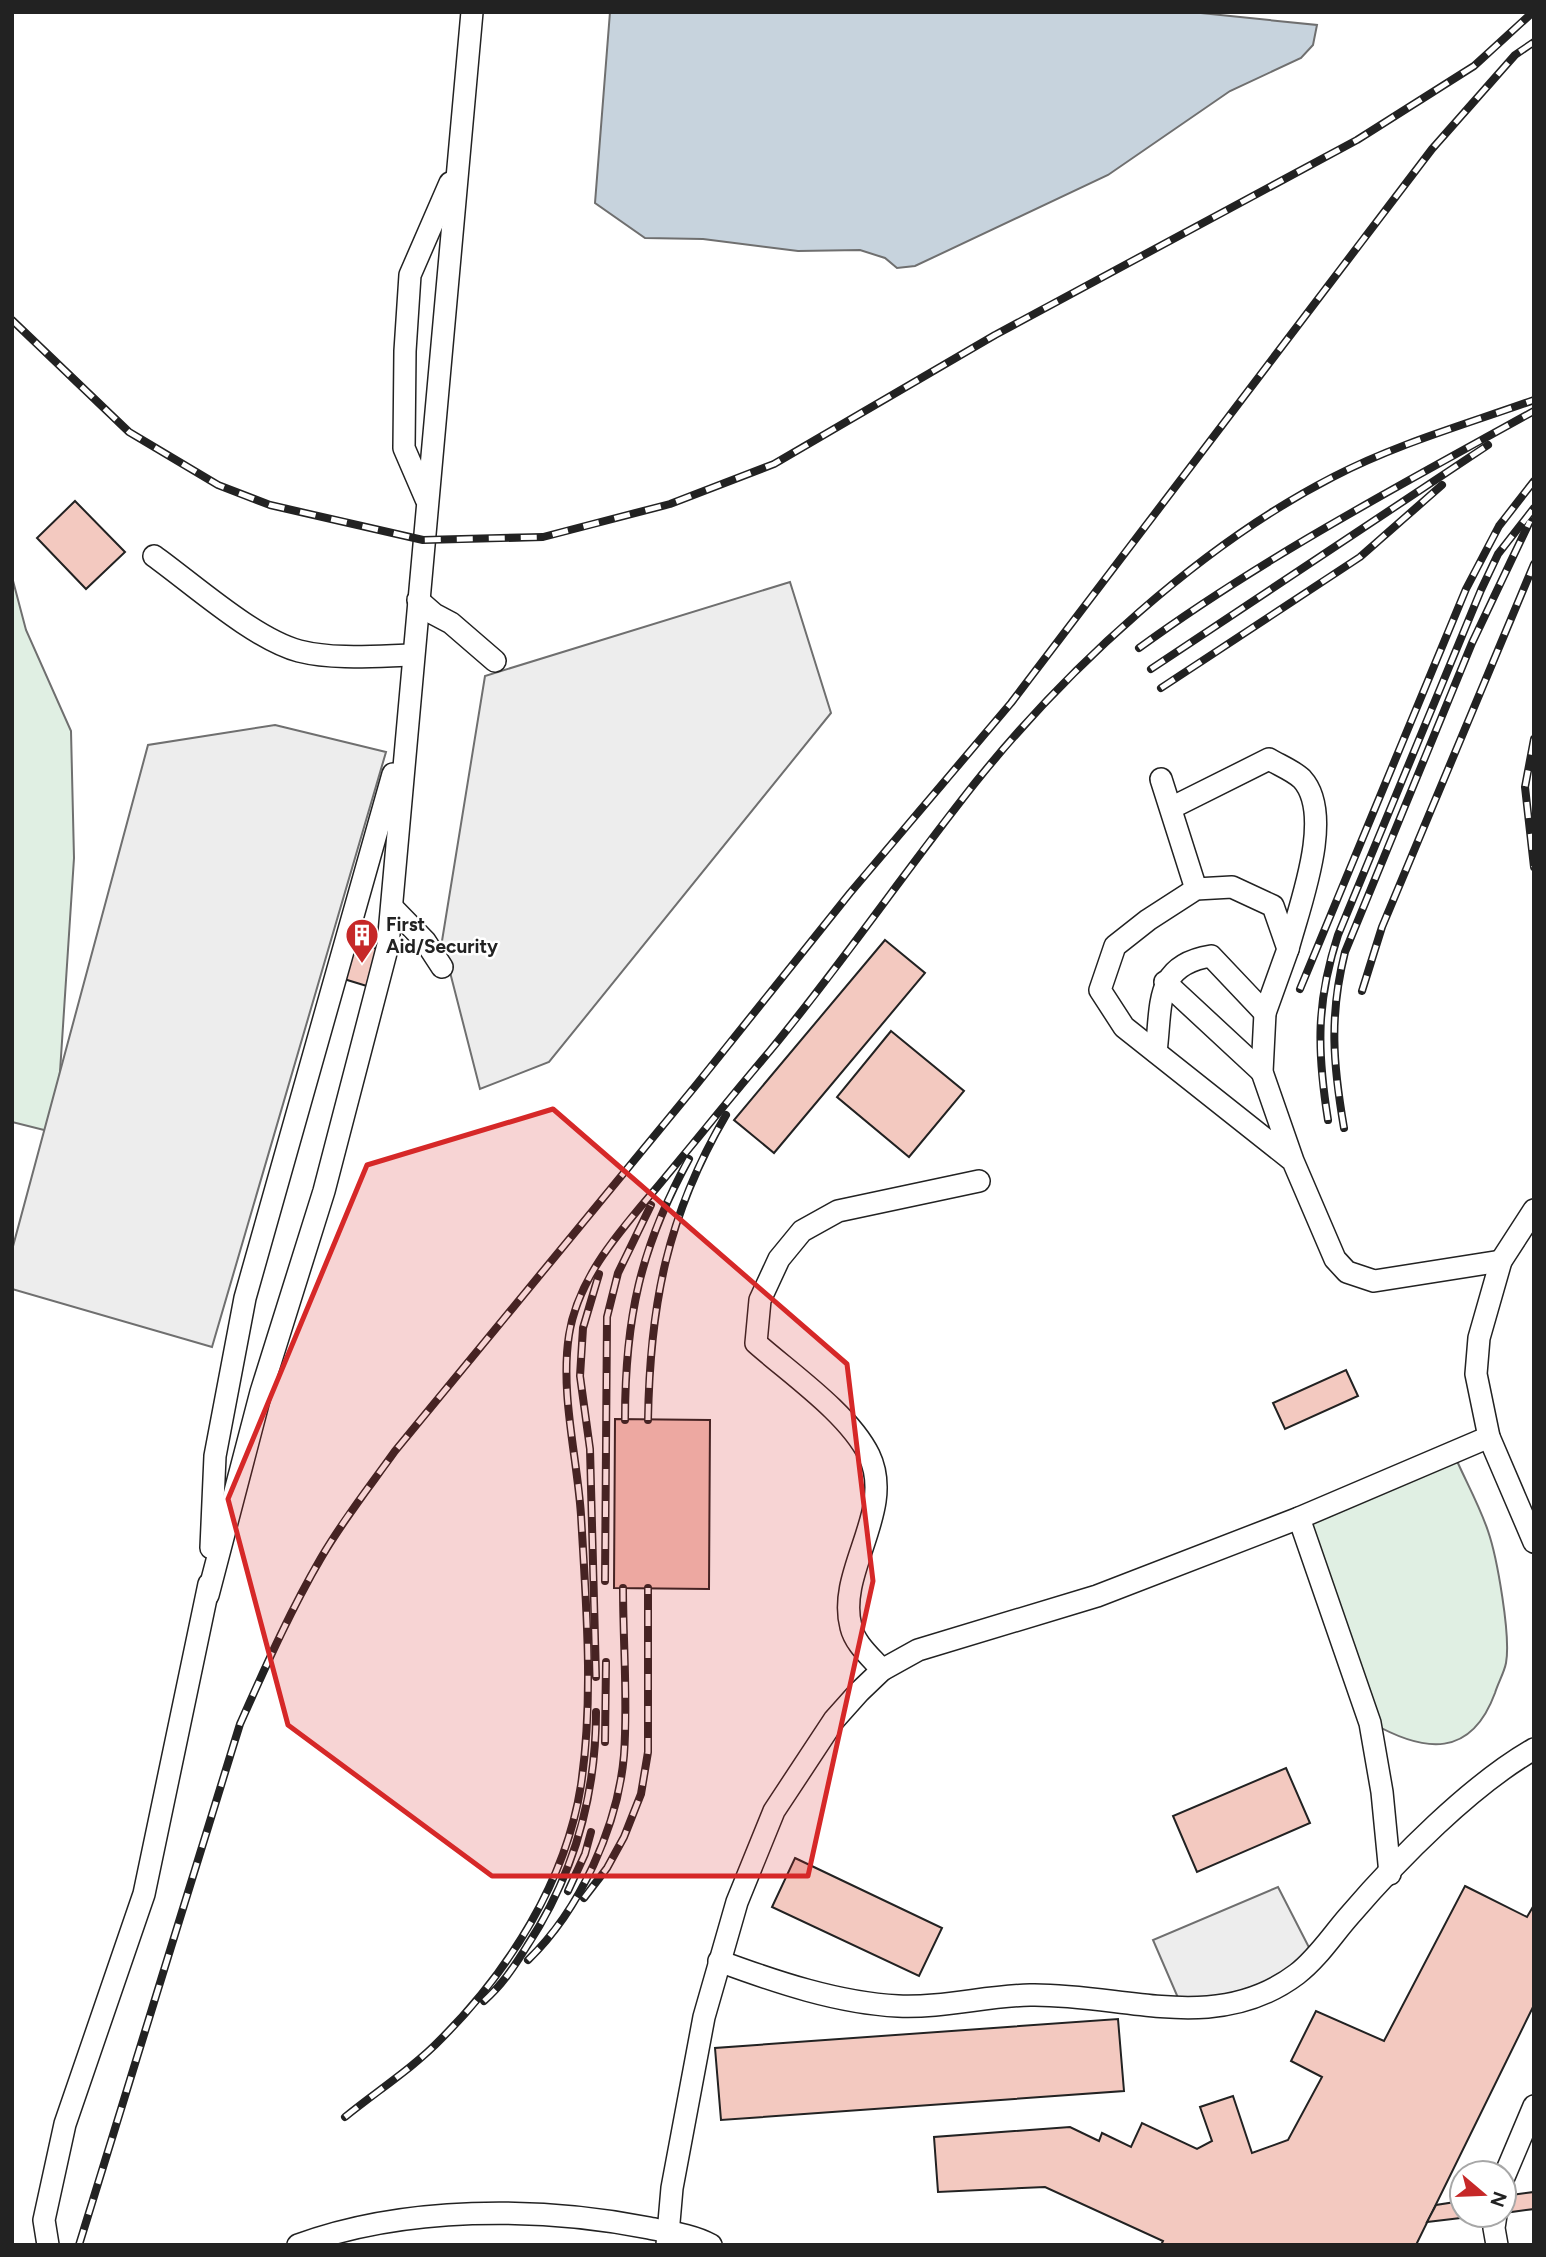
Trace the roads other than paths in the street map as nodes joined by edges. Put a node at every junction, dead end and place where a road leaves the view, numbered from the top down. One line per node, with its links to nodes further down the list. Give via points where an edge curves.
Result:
1 (472, 12): 2 (street)
2 (458, 166): 3 (street); 3 (street, via 410,275 404,448)
3 (427, 500): 5 (street)
4 (154, 556): 6 (street, via 267,637 299,651 356,657)
5 (418, 600): 6 (street); 7 (street)
6 (413, 655): 8 (street)
7 (495, 661)
8 (406, 726): 12 (street); 26 (street, via 235,1340 215,1455)
9 (1161, 779): 10 (street)
10 (1171, 808): 11 (street); 13 (street, via 1269,759 1302,780 1318,812 1310,870)
11 (1196, 889): 13 (street, via 1232,887 1273,906); 17 (street, via 1115,946 1100,990 1124,1027)
12 (392, 907): 14 (street, via 425,941); 26 (street, via 380,985 320,1203 261,1392)
13 (1288, 949): 16 (street)
14 (442, 967)
15 (1165, 982): 16 (street, via 1186,960 1211,956); 17 (street); 18 (street)
16 (1265, 1013): 18 (street)
17 (1156, 1052): 19 (street)
18 (1262, 1072): 19 (street)
19 (1293, 1161): 22 (street, via 1335,1259 1348,1272 1374,1281)
20 (979, 1181): 27 (street, via 838,1211 814,1224 802,1231 779,1259 760,1300 756,1343 844,1421 869,1456 873,1506 851,1587 850,1627)
21 (1534, 1210): 22 (street)
22 (1501, 1261): 23 (street, via 1476,1352 1479,1398)
23 (1489, 1437): 24 (street); 25 (street)
24 (1299, 1518): 27 (street, via 1097,1596 918,1650); 29 (street, via 1370,1723)
25 (1534, 1542)
26 (208, 1593): 34 (street, via 144,1894 65,2124 44,2220)
27 (882, 1670): 30 (street, via 834,1720 774,1811)
28 (1534, 1749): 29 (street, via 1494,1774)
29 (1390, 1874): 30 (street, via 1297,1974 1260,1994 1217,2008 1176,2009 1029,1995 899,2006 772,1980)
30 (719, 1961): 33 (street, via 681,2134)
31 (1534, 2106): 32 (street)
32 (1512, 2159)
33 (667, 2238): 35 (street, via 586,2217 532,2214 362,2226); 36 (street)
34 (48, 2245)
35 (298, 2245)
36 (711, 2245)

